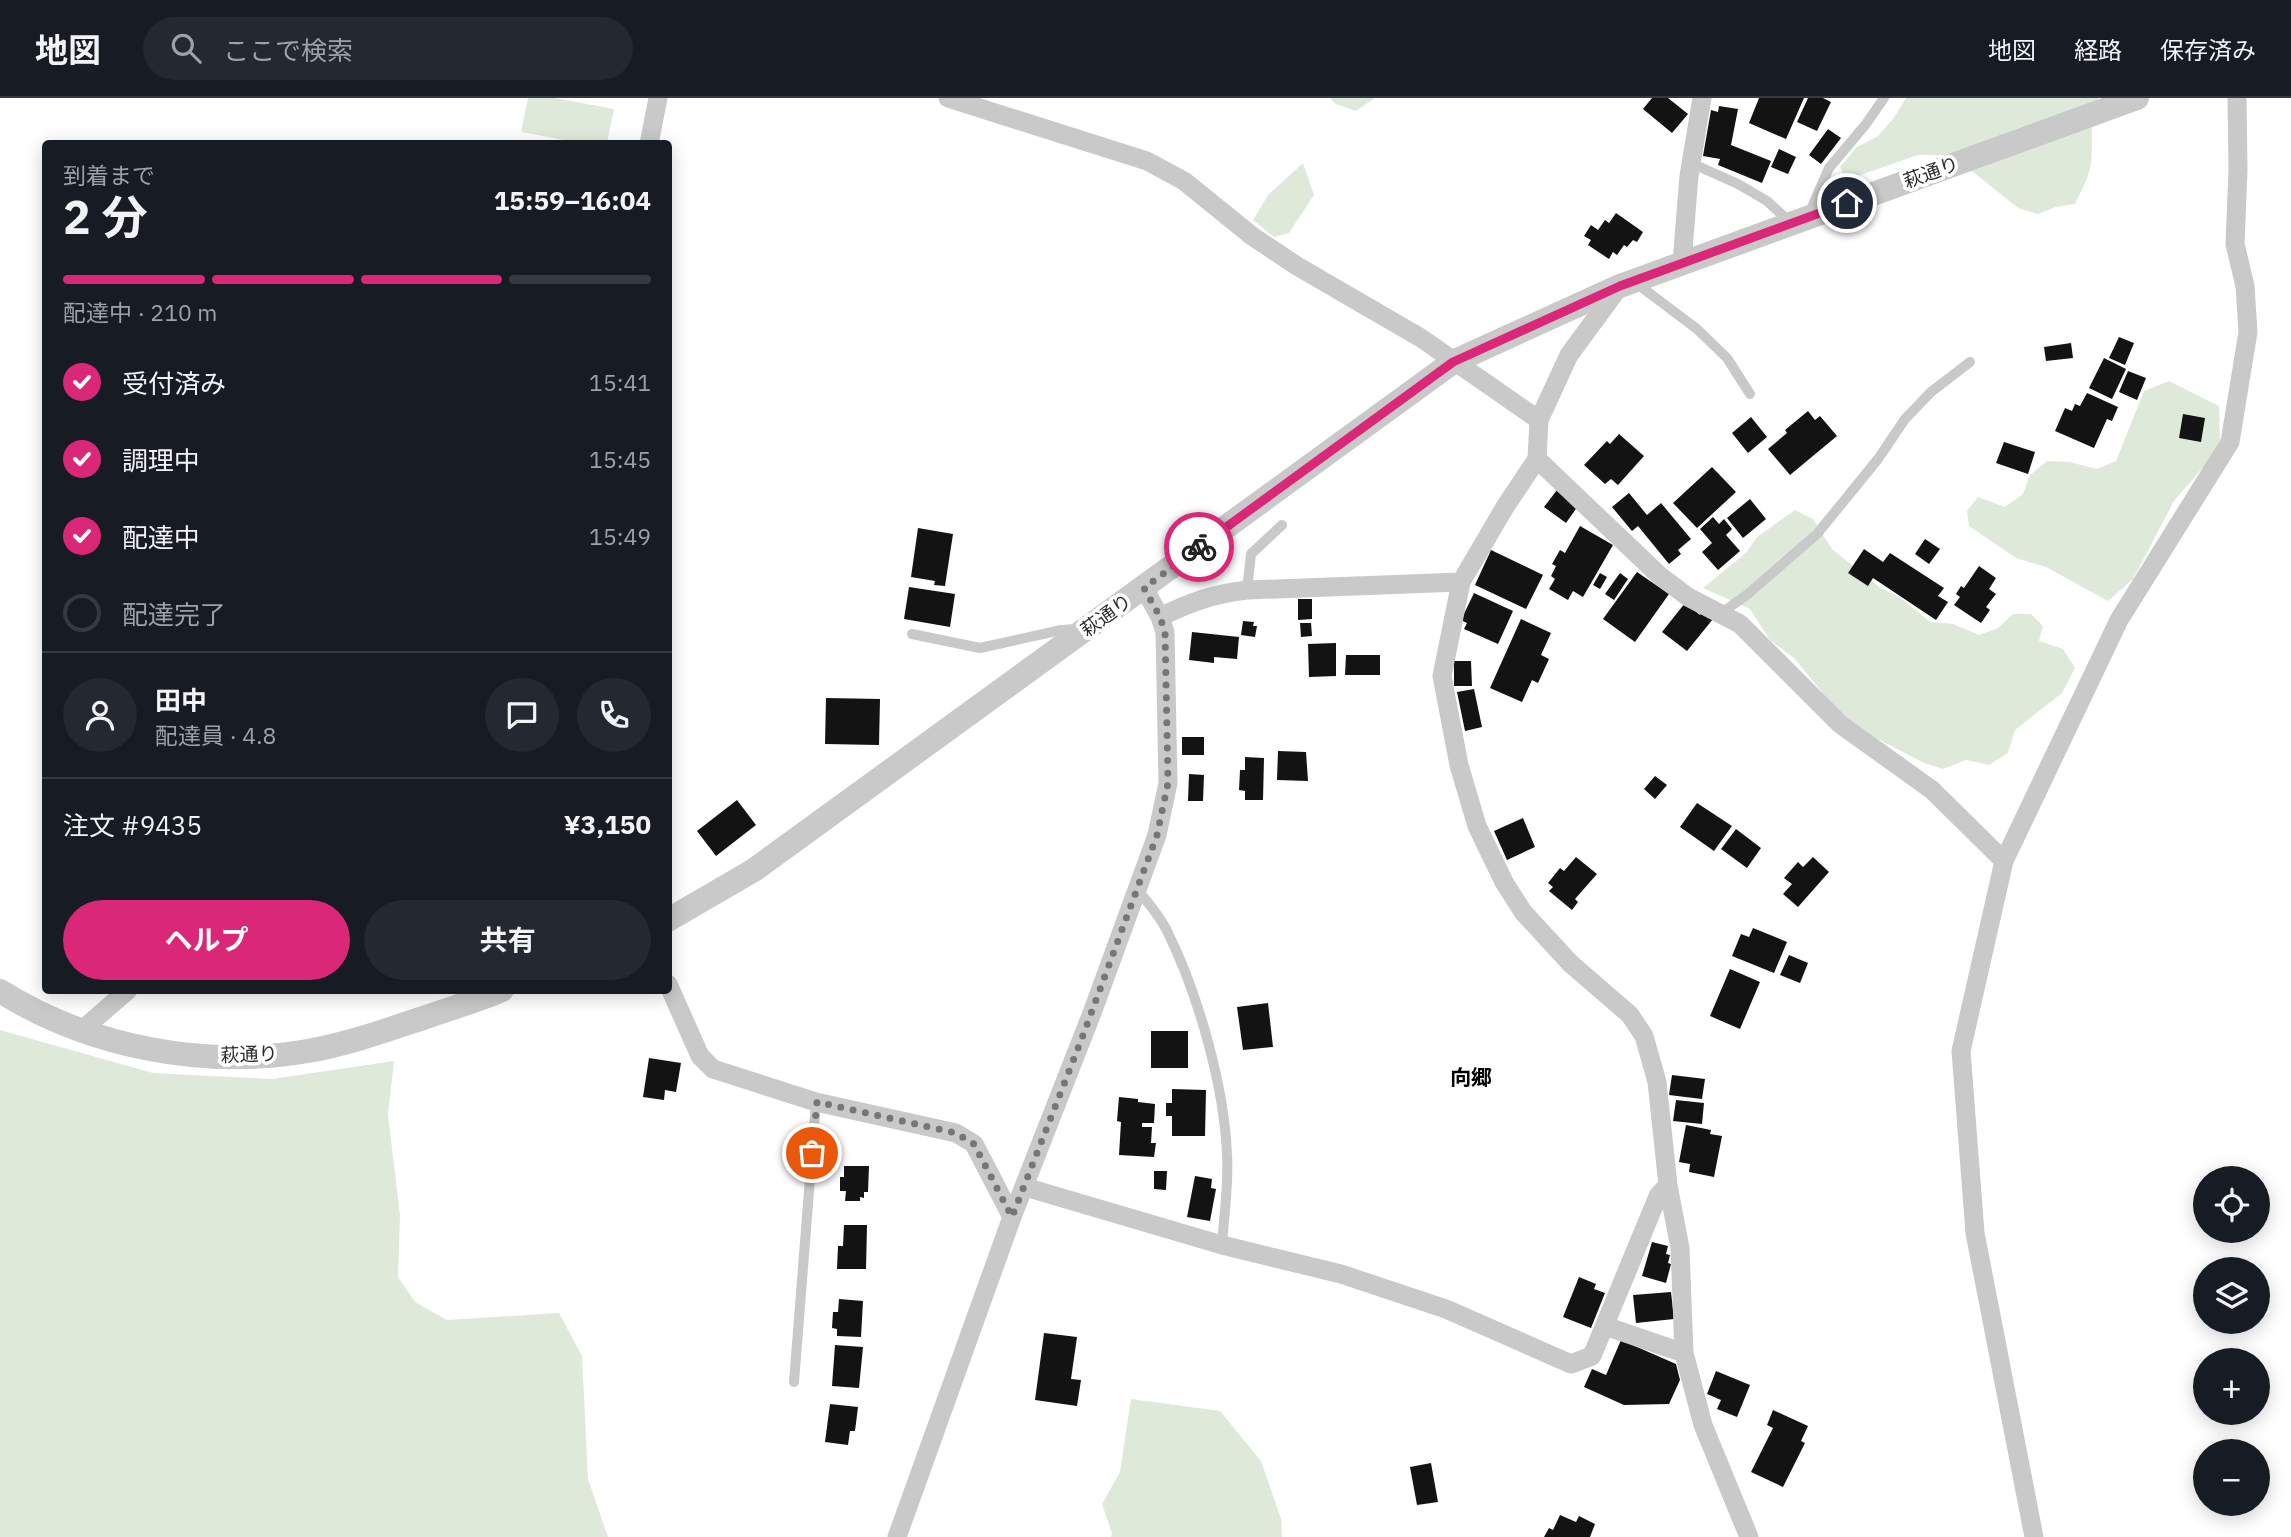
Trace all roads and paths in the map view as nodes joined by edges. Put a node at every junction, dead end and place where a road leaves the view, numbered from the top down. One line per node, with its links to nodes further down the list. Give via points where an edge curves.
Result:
1 (658, 98): 7 (street)
2 (948, 98): 12 (street, via 1147,161 1184,181 1252,236)
3 (1702, 98): 8 (street)
4 (1884, 98): 9 (lane, via 1829,168)
5 (2137, 98): 9 (street, 萩通り)
6 (2236, 98): 25 (street, via 2235,244 2245,286 2248,332 2230,442 2119,620)
7 (650, 140)
8 (1691, 163): 9 (lane); 10 (street)
9 (1799, 220): 10 (street, 萩通り)
10 (1682, 262): 11 (street, 萩通り)
11 (1626, 283): 12 (street, 萩通り); 14 (lane, via 1697,329 1727,358); 15 (street, via 1569,355)
12 (1453, 362): 15 (street); 19 (street, 萩通り)
13 (1970, 362): 21 (lane, via 1905,419 1817,534)
14 (1749, 394)
15 (1539, 420): 16 (street)
16 (1537, 459): 18 (street); 21 (street, via 1659,575)
17 (1282, 525): 20 (lane, via 1251,554)
18 (1461, 582): 20 (street); 34 (street, via 1442,677 1459,765 1477,826 1523,912 1570,963 1630,1015 1644,1036 1657,1082)
19 (1144, 588): 22 (street); 23 (street, 萩通り)
20 (1247, 590): 22 (street, via 1194,600)
21 (1720, 614): 25 (street, via 1740,624 1840,724 1932,790)
22 (1160, 617): 26 (street, via 1165,632 1168,783 1157,835)
23 (1086, 629): 24 (lane, via 980,648); 27 (street, 萩通り, via 754,870)
24 (912, 635)
25 (2004, 860): 43 (street, via 1961,1051 1975,1233)
26 (1137, 888): 35 (street); 37 (lane, via 1167,930 1209,1044 1227,1154)
27 (672, 918)
28 (0, 991): 32 (street, 萩通り, via 44,1016)
29 (123, 994): 32 (street)
30 (491, 994): 32 (street, 萩通り, via 374,1035 261,1056 193,1055 134,1047)
31 (672, 994): 33 (street, via 700,1056 713,1069)
32 (82, 1030)
33 (817, 1102): 36 (street, via 966,1137); 40 (lane)
34 (1668, 1185): 38 (street, via 1658,1196); 39 (street, via 1680,1248)
35 (1025, 1187): 36 (street); 37 (street)
36 (1012, 1217): 41 (street)
37 (1222, 1245): 38 (street, via 1340,1274 1446,1309 1571,1364 1592,1356)
38 (1605, 1326): 39 (street)
39 (1684, 1353): 42 (street, via 1703,1425)
40 (793, 1382)
41 (897, 1537)
42 (1749, 1537)
43 (2034, 1537)

